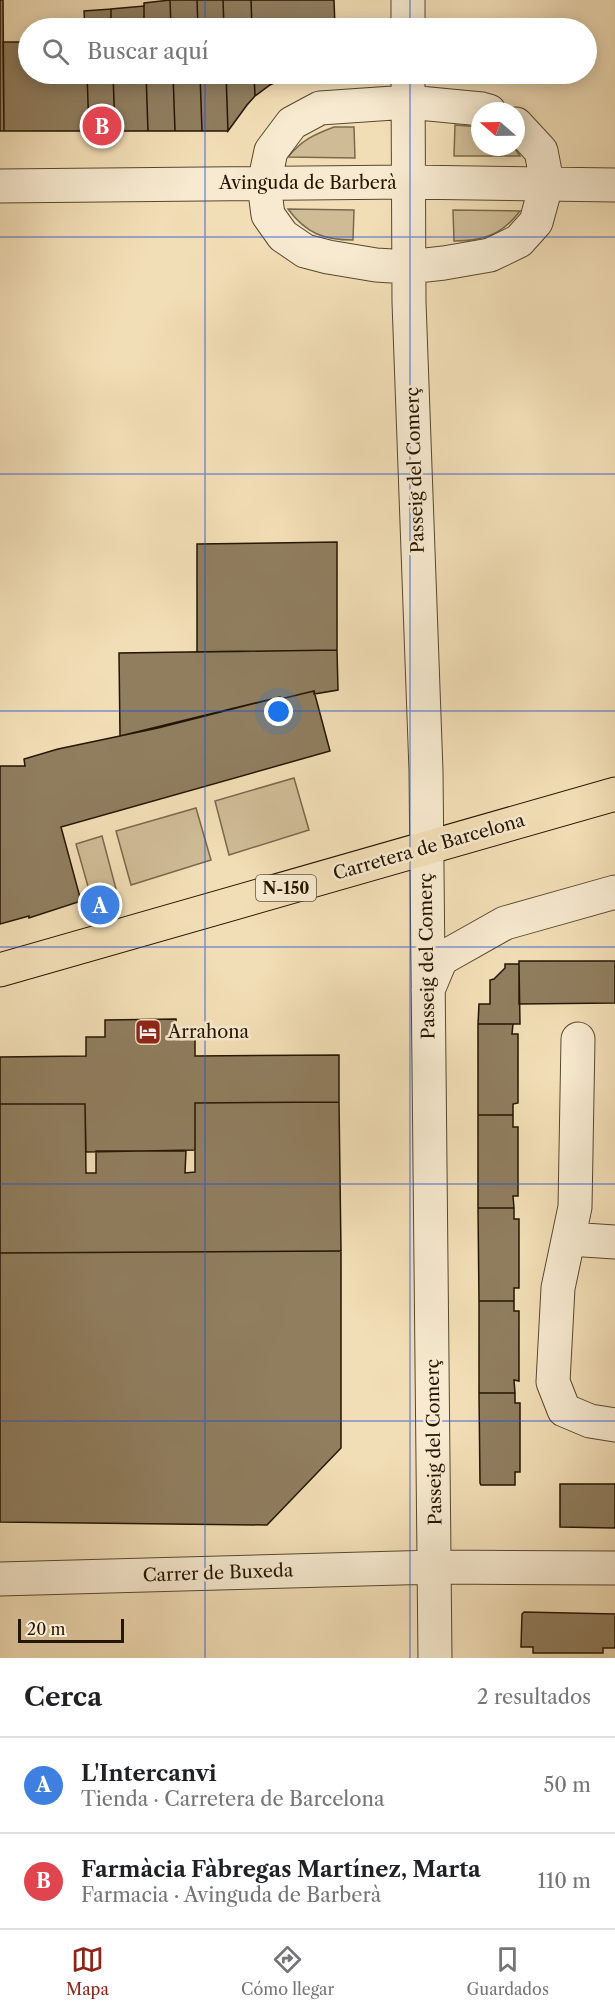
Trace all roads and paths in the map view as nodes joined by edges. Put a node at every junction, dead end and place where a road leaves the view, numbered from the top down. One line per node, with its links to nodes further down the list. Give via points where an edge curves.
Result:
1 (408, 0): 2 (street)
2 (408, 18)
3 (408, 88): 4 (street); 6 (street, Passeig del Comerç); 8 (street, via 320,108 291,123 271,151)
4 (471, 108)
5 (525, 134): 7 (street, via 541,151)
6 (408, 182): 7 (street, Avinguda de Barberà); 8 (street, Avinguda de Barberà); 11 (street, Passeig del Comerç)
7 (547, 183): 9 (street, Avinguda de Barberà); 11 (street, via 536,222 519,241 490,255)
8 (264, 184): 10 (street, Avinguda de Barberà); 11 (street, via 268,214 283,236 305,251)
9 (615, 185)
10 (0, 186)
11 (408, 267): 13 (street, Passeig del Comerç)
12 (615, 794): 13 (main road, Carretera de Barcelona / N-150)
13 (426, 848): 15 (main road, Carretera de Barcelona / N-150); 16 (street, Passeig del Comerç)
14 (615, 892): 16 (street, via 505,923 441,959)
15 (0, 970)
16 (427, 992): 21 (street, Passeig del Comerç)
17 (578, 1039): 18 (street, via 575,1207)
18 (569, 1239): 19 (street); 20 (street, via 558,1288 553,1382 564,1410 590,1421)
19 (615, 1242)
20 (615, 1425)
21 (436, 1567): 22 (street, Carrer de Buxeda); 23 (street, Carrer de Buxeda); 24 (street, Passeig del Comerç)
22 (615, 1568)
23 (0, 1579)
24 (435, 1658)

